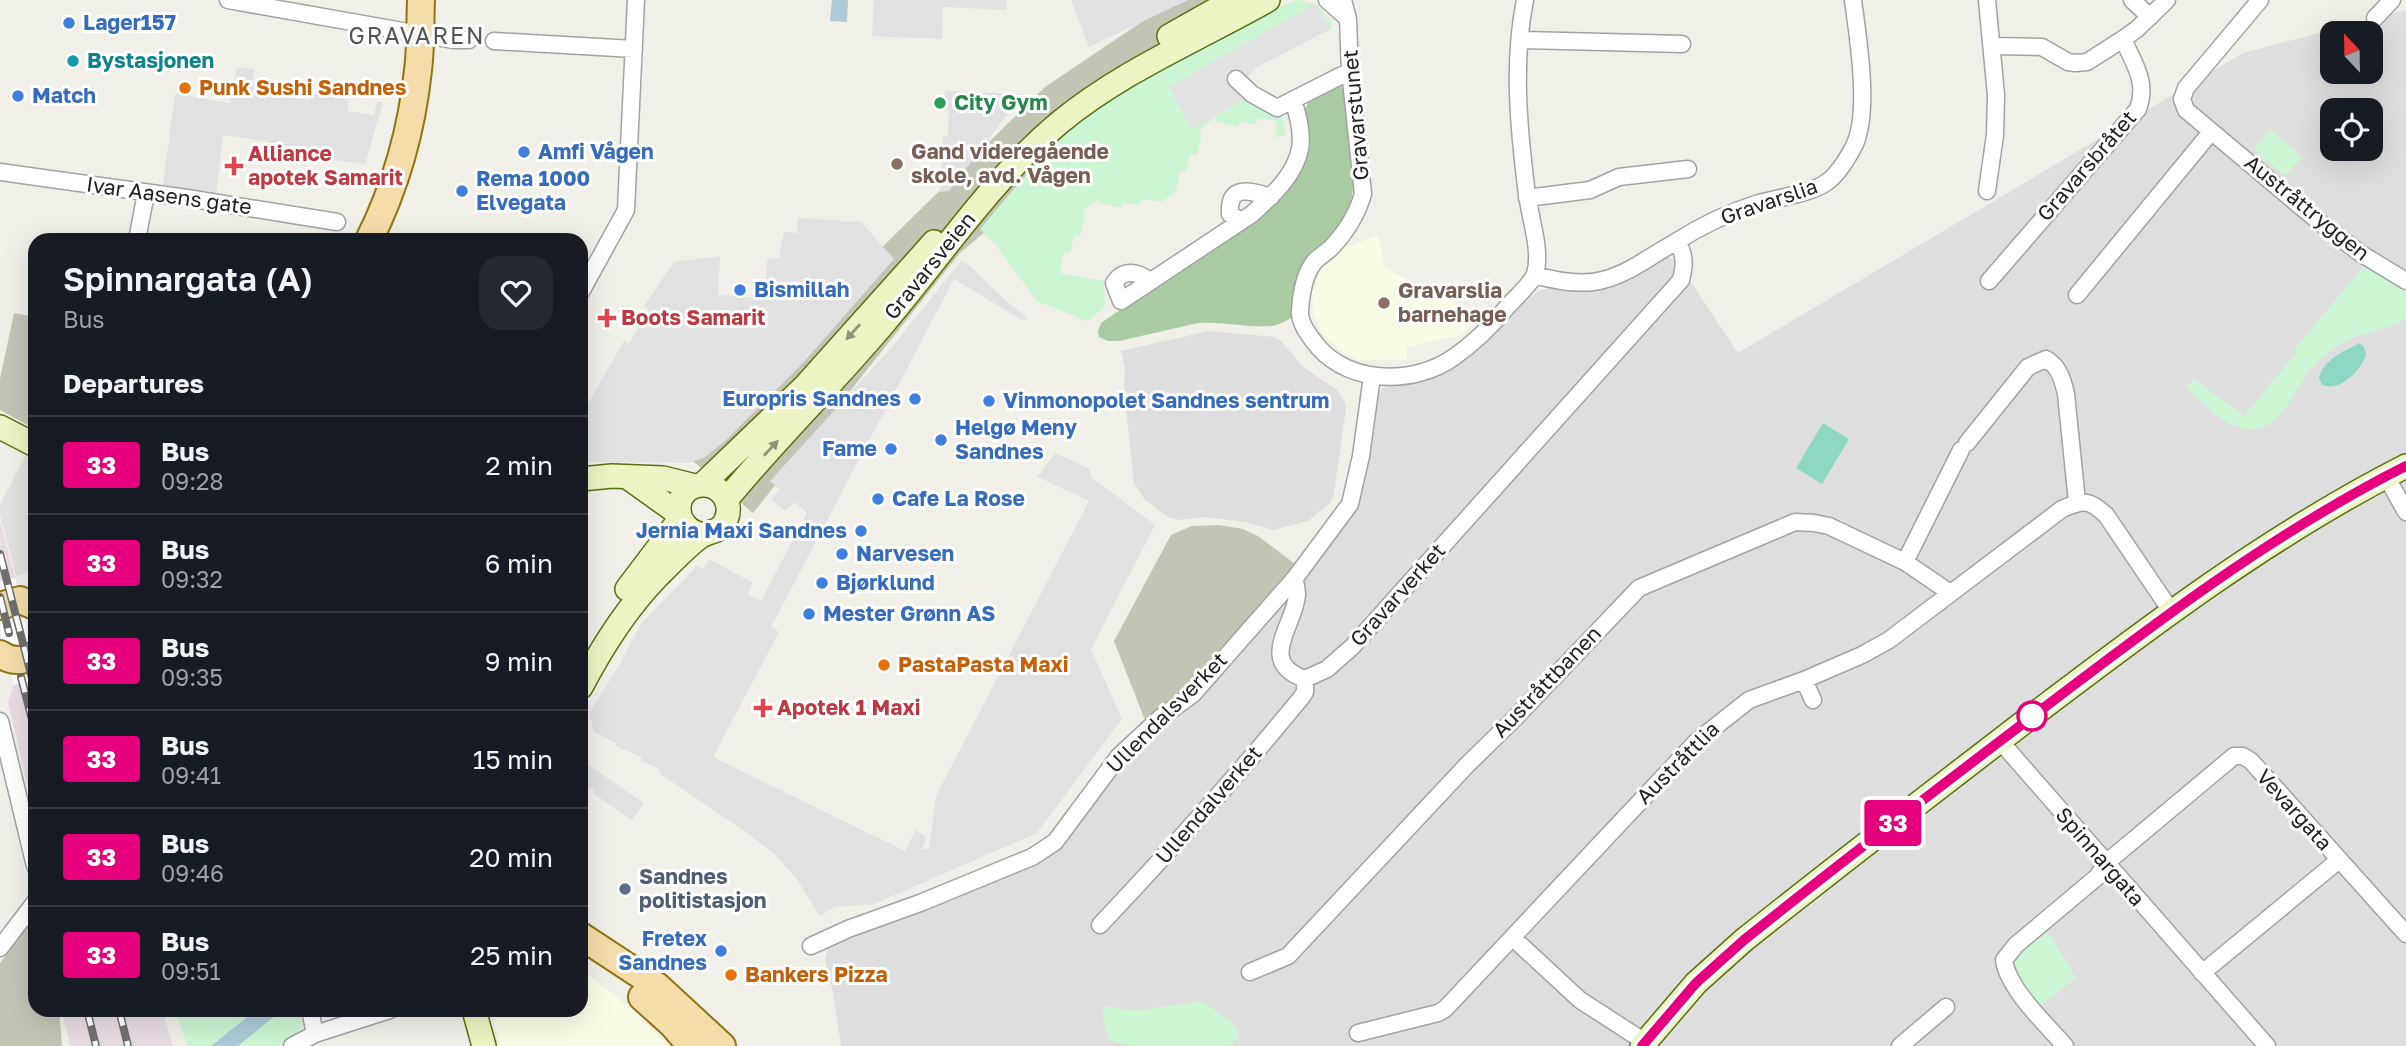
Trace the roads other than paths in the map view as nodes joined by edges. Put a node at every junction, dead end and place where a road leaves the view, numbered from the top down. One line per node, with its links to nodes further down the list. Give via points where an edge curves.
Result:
1 (228, 0): 18 (street)
2 (421, 0): 18 (main road)
3 (636, 0): 25 (street)
4 (1233, 0): 53 (main road, Gravarsveien, one-way to 53, via 1114,68 1046,122 806,385)
5 (1268, 0): 54 (main road, Gravarsveien, one-way to 5, via 856,358 997,184 1045,136 1146,63)
6 (1327, 0): 17 (street, Gravarstunet)
7 (1343, 0): 17 (street, Gravarstunet)
8 (1525, 0): 21 (street)
9 (1853, 0): 40 (street, Gravarslia, via 1861,75 1860,123 1854,147 1837,171 1826,183 1745,209)
10 (1987, 0): 24 (street)
11 (2132, 0): 15 (street)
12 (2167, 0): 15 (street)
13 (2260, 0): 29 (street, Austråttryggen, via 2186,88 2182,99 2186,110)
14 (2392, 0): 16 (street)
15 (2150, 17): 19 (street)
16 (2375, 18)
17 (1348, 19): 26 (street, Gravarstunet)
18 (419, 35): 20 (street); 39 (main road, via 412,113 393,182)
19 (2123, 39): 24 (street, via 2087,62 2075,63 2042,47); 43 (street, Gravarsbråtet, via 2142,83 2138,109)
20 (469, 40)
21 (1520, 40): 23 (street); 35 (street, via 1517,97)
22 (494, 41): 25 (street)
23 (1682, 44)
24 (1993, 46): 32 (street, via 1995,135)
25 (634, 49): 42 (street, via 626,211)
26 (1350, 71): 28 (street); 47 (street, Gravarstunet, via 1363,194 1350,225 1315,262 1303,285 1299,315 1310,338 1331,361)
27 (1236, 79): 28 (street, via 1277,108)
28 (1293, 100): 34 (street, via 1300,149)
29 (2211, 132): 44 (street, Austråttryggen, via 2360,253); 45 (street)
30 (1688, 169): 35 (street, via 1619,177 1590,190)
31 (0, 172): 33 (street, Ivar Aasens gate)
32 (1987, 191)
33 (146, 193): 37 (street, Ivar Aasens gate); 38 (street)
34 (1270, 197): 36 (street); 36 (street, via 1244,191 1236,194 1230,214)
35 (1527, 198): 41 (street, via 1536,237)
36 (1241, 220): 46 (street)
37 (337, 222)
38 (138, 233)
39 (372, 233)
40 (1677, 241): 41 (street, Gravarslia, via 1627,272 1601,281 1573,283); 69 (street, Gravarverket, via 1685,265 1681,280 1352,647 1327,669)
41 (1535, 275): 47 (street, Gravarstunet, via 1500,316 1454,358 1414,374)
42 (588, 279)
43 (1989, 281)
44 (2406, 281)
45 (2077, 295)
46 (1121, 301)
47 (1372, 376): 60 (street, via 1350,504)
48 (0, 427): 49 (main road)
49 (28, 441)
50 (2396, 471): 56 (street); 64 (main road, via 2230,570)
51 (627, 477): 52 (main road); 53 (main road); 57 (main road)
52 (588, 479)
53 (699, 486): 54 (main road, via 718,489); 57 (main road, via 682,497)
54 (727, 499): 58 (main road, via 724,525)
55 (2077, 502): 59 (street, via 2066,394 2062,378 2046,359 2028,367 1964,447); 61 (street); 64 (street, via 2093,503 2106,515)
56 (2406, 512)
57 (680, 517): 58 (main road, via 688,529); 65 (main road, via 619,599)
58 (704, 535): 68 (main road, via 659,575 620,619)
59 (1905, 562): 61 (street, Austråttbanen); 85 (street, Austråttbanen, via 1829,526 1795,522 1639,588 1288,956)
60 (1294, 578): 69 (street, via 1297,595 1280,651 1288,670); 82 (street, Ullendalsverket, via 1193,694 1119,757 1055,842 1032,857)
61 (1949, 592): 70 (street, Austråttlia, via 1889,640)
62 (28, 601): 63 (main road)
63 (0, 606)
64 (2171, 611): 73 (main road)
65 (588, 650)
66 (0, 654): 67 (main road, via 11,660)
67 (28, 658)
68 (588, 675)
69 (1304, 679): 78 (street, Ullendalverket, via 1301,698 1245,766)
70 (1804, 680): 71 (street); 80 (street, Austråttlia, via 1749,700 1697,741)
71 (1813, 700)
72 (0, 721): 74 (street)
73 (2000, 741): 76 (street, Spinnargata); 93 (main road, via 1744,940 1696,983)
74 (28, 837)
75 (2339, 860): 76 (street, Vevargata, via 2251,761 2234,756); 79 (street, Vevargata); 86 (street)
76 (2106, 863): 86 (street, Spinnargata); 99 (street, via 2004,960 2006,971)
77 (28, 911): 83 (street)
78 (1100, 925)
79 (2406, 934)
80 (1513, 938): 91 (street, Austråttlia, via 1445,1009); 93 (street, via 1580,1000)
81 (588, 941): 97 (main road, via 657,986)
82 (811, 946)
83 (0, 948)
84 (588, 958): 96 (main road, via 652,1004)
85 (1250, 972)
86 (2202, 973): 100 (street, Spinnargata)
87 (1946, 1007): 98 (street)
88 (311, 1017): 92 (street)
89 (368, 1017): 92 (street)
90 (476, 1017): 95 (main road)
91 (1358, 1033)
92 (314, 1034): 94 (street)
93 (1644, 1044)
94 (292, 1046)
95 (484, 1046)
96 (691, 1046)
97 (722, 1046)
98 (1900, 1046)
99 (2065, 1046)
100 (2267, 1046)

